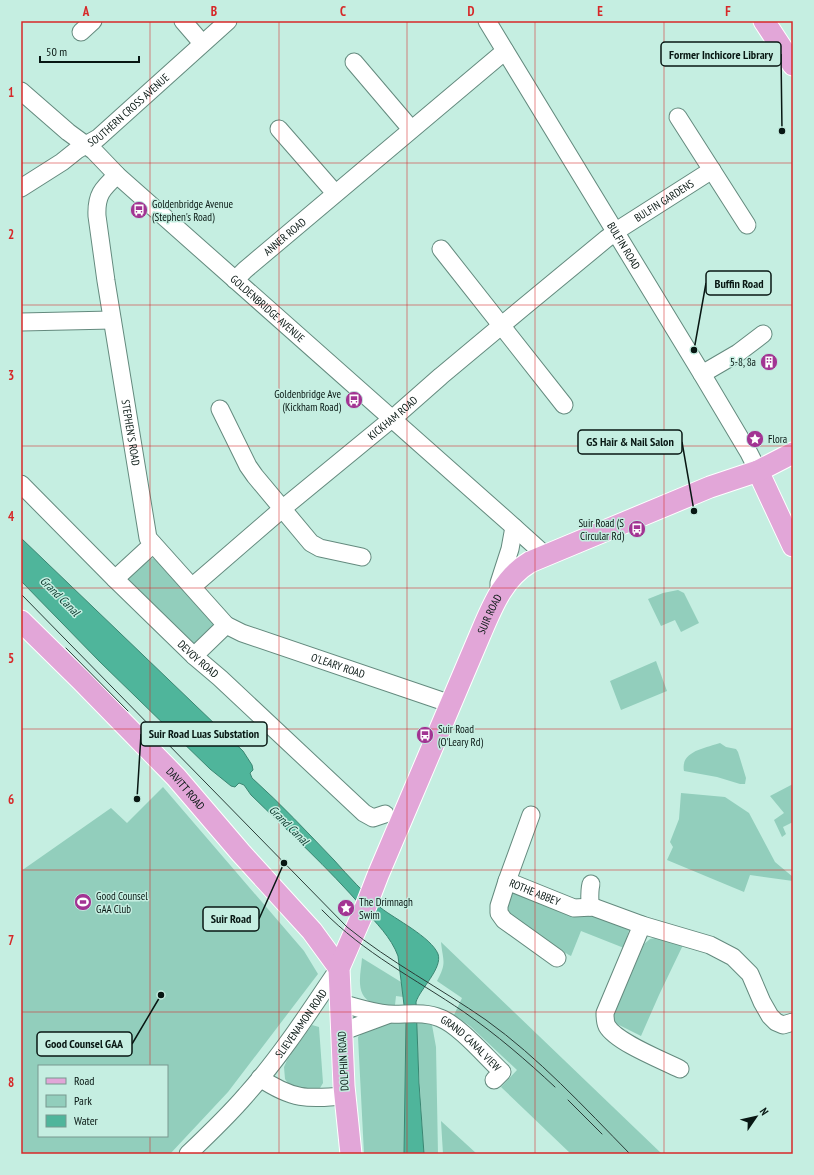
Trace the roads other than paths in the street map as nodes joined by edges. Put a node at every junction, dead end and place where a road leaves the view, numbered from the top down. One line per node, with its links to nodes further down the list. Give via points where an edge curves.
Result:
1 (182, 21): 5 (street)
2 (228, 21): 5 (street, SOUTHERN CROSS AVENUE)
3 (487, 21): 6 (street, BULFIN ROAD)
4 (764, 21): 8 (main road)
5 (202, 43): 13 (street, SOUTHERN CROSS AVENUE, via 98,138)
6 (505, 51): 12 (street, ANNER ROAD); 19 (street, BULFIN ROAD)
7 (354, 62): 12 (street)
8 (793, 64)
9 (21, 92): 13 (street, GOLDENBRIDGE AVENUE)
10 (678, 117): 14 (street)
11 (279, 129): 17 (street)
12 (411, 129): 17 (street, ANNER ROAD)
13 (87, 145): 15 (street, GOLDENBRIDGE AVENUE); 16 (street, SOUTHERN CROSS AVENUE)
14 (712, 170): 18 (street); 19 (street, BULFIN GARDENS)
15 (117, 175): 21 (street, GOLDENBRIDGE AVENUE); 22 (street, STEPHEN'S ROAD, via 101,192 96,205)
16 (21, 188)
17 (335, 193): 21 (street, ANNER ROAD)
18 (747, 226)
19 (616, 232): 24 (street, KICKHAM ROAD); 26 (street, BULFIN ROAD)
20 (441, 249): 24 (street)
21 (235, 280): 29 (street, GOLDENBRIDGE AVENUE)
22 (112, 320): 23 (street); 35 (street, STEPHEN'S ROAD, via 148,538)
23 (21, 322)
24 (501, 325): 27 (street); 29 (street, KICKHAM ROAD)
25 (763, 334): 26 (street, via 738,353)
26 (702, 374): 31 (street, BULFIN ROAD)
27 (564, 405)
28 (220, 409): 33 (street, via 248,466)
29 (391, 419): 33 (street, KICKHAM ROAD); 34 (street, GOLDENBRIDGE AVENUE)
30 (793, 453): 31 (main road, SUIR ROAD)
31 (758, 471): 36 (main road); 37 (main road, SUIR ROAD, via 710,487)
32 (21, 484): 39 (street, DEVOY ROAD)
33 (282, 509): 38 (street, via 316,547); 40 (street, KICKHAM ROAD)
34 (514, 526): 37 (street, GOLDENBRIDGE AVENUE); 41 (street, via 499,583)
35 (153, 544): 39 (street); 40 (street, STEPHEN'S ROAD)
36 (793, 546)
37 (545, 555): 41 (main road, SUIR ROAD, via 530,562 510,577)
38 (362, 557)
39 (115, 579): 44 (street, DEVOY ROAD)
40 (193, 586): 43 (street, O'LEARY ROAD)
41 (499, 595): 45 (main road, SUIR ROAD)
42 (21, 621): 53 (main road, DAVITT ROAD, via 176,777 240,853 312,931)
43 (226, 625): 44 (street); 45 (street, O'LEARY ROAD, via 242,633)
44 (194, 656): 46 (street, DEVOY ROAD, via 364,813 373,818)
45 (451, 704): 53 (main road, SUIR ROAD)
46 (385, 814)
47 (531, 815): 48 (street)
48 (507, 881): 50 (street, ROTHE ABBEY, via 574,908); 52 (street, ROTHE ABBEY, via 499,913 504,920)
49 (591, 884): 50 (street)
50 (590, 907): 51 (street, ROTHE ABBEY)
51 (642, 924): 56 (street, ROTHE ABBEY, via 710,945 733,957 750,974 770,1016 783,1025); 58 (street, via 605,1013 606,1025 623,1040)
52 (557, 958)
53 (339, 968): 54 (main road, DOLPHIN ROAD); 59 (street, SLIEVENAMON ROAD, via 298,1029)
54 (340, 1003): 55 (street); 57 (main road, DOLPHIN ROAD)
55 (392, 1014): 57 (street); 60 (street, GRAND CANAL VIEW, via 427,1014 450,1023 502,1072)
56 (793, 1022)
57 (341, 1032): 61 (main road, DOLPHIN ROAD)
58 (680, 1069)
59 (260, 1078): 61 (street, via 298,1097); 62 (street, SLIEVENAMON ROAD, via 246,1096)
60 (494, 1080)
61 (345, 1096): 63 (main road, DOLPHIN ROAD)
62 (188, 1154)
63 (351, 1154)

